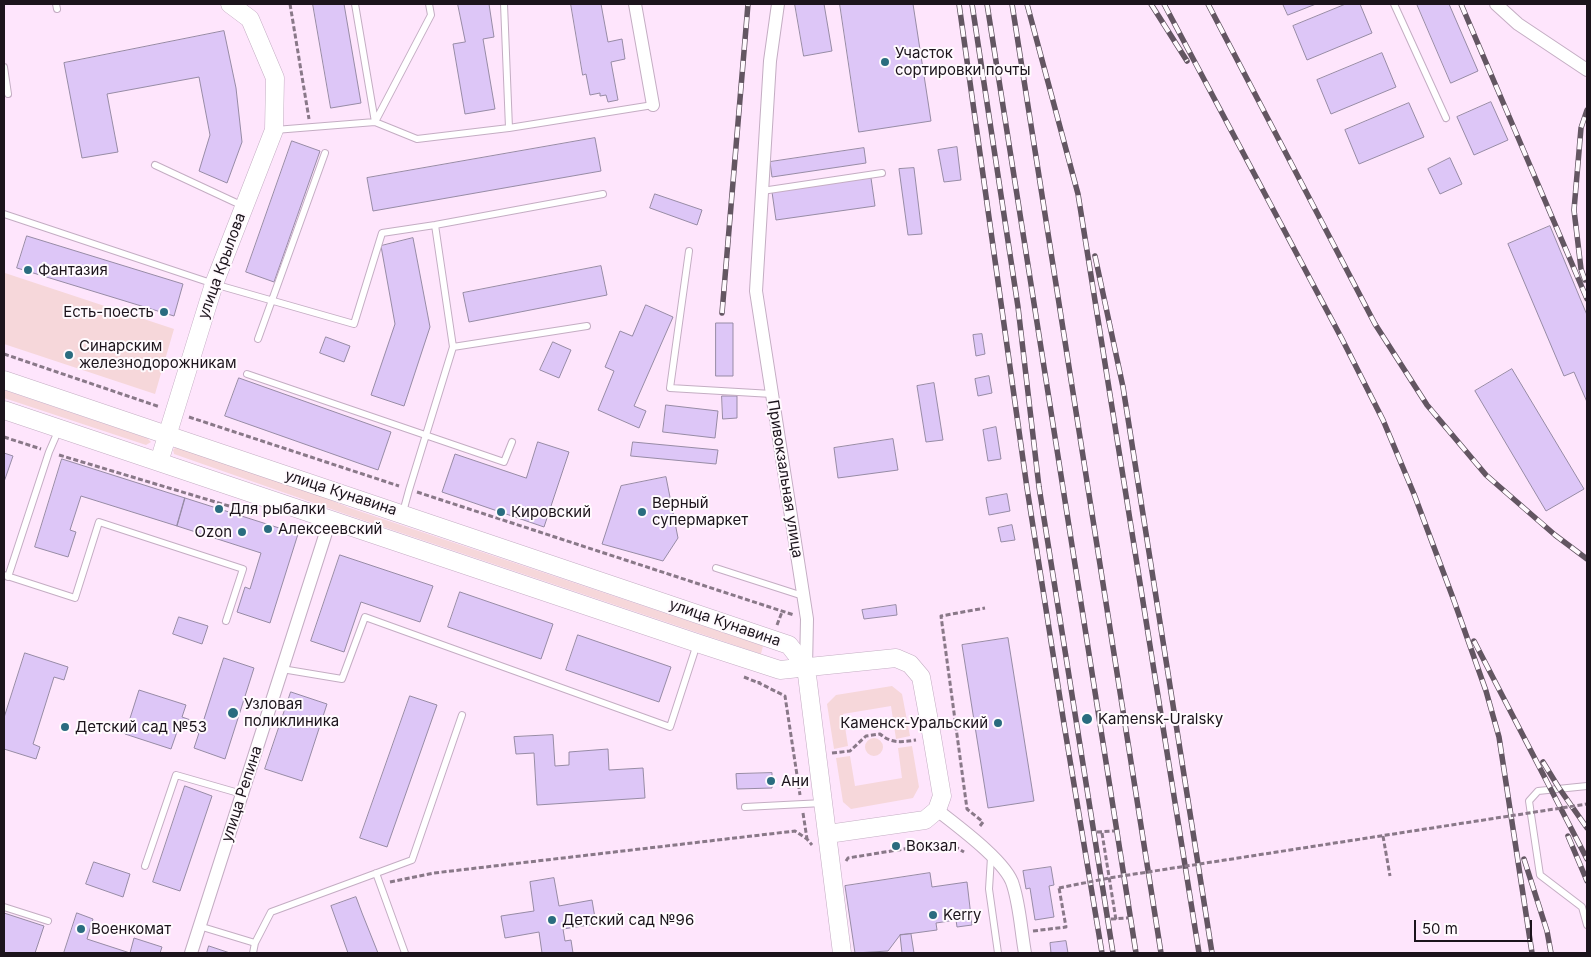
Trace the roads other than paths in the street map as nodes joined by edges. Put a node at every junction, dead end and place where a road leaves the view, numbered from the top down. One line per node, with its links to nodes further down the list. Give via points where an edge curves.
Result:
1 (230, 4): 16 (street, via 250,19 275,78)
2 (355, 4): 14 (lane)
3 (429, 4): 14 (lane, via 431,15)
4 (504, 4): 15 (lane)
5 (635, 4): 12 (street)
6 (778, 4): 20 (street, Привокзальная улица, via 770,61)
7 (1394, 4): 13 (lane)
8 (1496, 4): 10 (street, via 1518,24)
9 (4, 67): 11 (lane)
10 (1587, 70)
11 (8, 94)
12 (653, 105): 15 (lane)
13 (1446, 118)
14 (375, 122): 15 (lane, via 417,139); 16 (lane)
15 (509, 128)
16 (274, 130): 22 (street, улица Крылова)
17 (325, 153): 27 (lane)
18 (155, 165): 22 (lane)
19 (882, 173): 20 (lane)
20 (762, 191): 33 (street, Привокзальная улица, via 756,291)
21 (603, 194): 24 (lane)
22 (244, 207): 26 (street, улица Крылова)
23 (4, 214): 26 (lane)
24 (435, 225): 27 (lane, via 382,232 354,324); 30 (lane)
25 (689, 251): 33 (lane, via 670,388)
26 (214, 284): 27 (lane); 37 (street, улица Крылова)
27 (272, 301): 29 (lane)
28 (587, 326): 30 (lane)
29 (258, 339)
30 (453, 347): 36 (lane)
31 (247, 374): 36 (lane)
32 (4, 380): 37 (street, улица Кунавина)
33 (772, 394): 44 (street, Привокзальная улица)
34 (4, 410): 35 (street, улица Кунавина)
35 (59, 429): 39 (street, улица Кунавина); 43 (lane)
36 (426, 434): 38 (lane, via 504,462); 40 (lane)
37 (166, 435): 39 (street, улица Крылова); 40 (street, улица Кунавина)
38 (512, 442)
39 (159, 462): 41 (street, улица Кунавина)
40 (403, 514): 47 (street, улица Кунавина, via 789,645)
41 (330, 520): 46 (street, улица Кунавина); 48 (street, улица Репина)
42 (716, 568): 44 (lane)
43 (6, 576): 45 (lane, via 75,598 99,522 243,569)
44 (804, 596): 47 (street, Привокзальная улица)
45 (226, 621)
46 (697, 643): 47 (street, улица Кунавина, via 780,670); 48 (lane, via 670,727 365,617 342,680)
47 (806, 667): 52 (street, Привокзальная улица); 54 (street, via 896,658 910,664 921,677 942,796)
48 (282, 669): 51 (street, улица Репина)
49 (462, 715): 58 (lane, via 412,860)
50 (1587, 786): 61 (lane, via 1538,791 1529,801 1540,875 1582,907)
51 (242, 794): 57 (lane, via 176,775); 62 (street, улица Репина)
52 (824, 803): 53 (lane); 55 (street, Привокзальная улица)
53 (744, 807)
54 (937, 810): 55 (street, via 925,820); 56 (street)
55 (828, 834): 67 (street, Привокзальная улица)
56 (991, 857): 68 (lane, via 989,889); 69 (street, via 1013,883)
57 (145, 866)
58 (376, 873): 63 (lane, via 272,912); 66 (lane)
59 (4, 907): 60 (lane)
60 (48, 921)
61 (1587, 925)
62 (199, 926): 63 (lane); 64 (street, улица Репина)
63 (254, 943): 65 (lane)
64 (191, 953)
65 (253, 953)
66 (405, 953)
67 (842, 953)
68 (998, 953)
69 (1025, 953)

